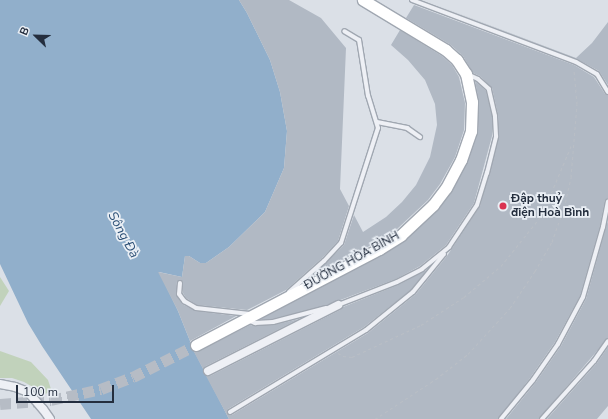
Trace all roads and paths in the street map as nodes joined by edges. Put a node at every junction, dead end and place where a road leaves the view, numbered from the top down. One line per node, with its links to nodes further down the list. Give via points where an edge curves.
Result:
1 (363, 0): 5 (main road, ĐƯỜNG HÒA BÌNH, via 446,50 457,60)
2 (412, 0): 4 (lane)
3 (344, 31): 7 (lane, via 359,40 368,96)
4 (574, 61): 6 (lane, via 597,74); 9 (path, via 577,104)
5 (466, 74): 11 (lane, via 478,79 489,89 496,136 477,205); 13 (main road, ĐƯỜNG HÒA BÌNH, via 472,102 471,130 461,160 446,188 433,205 401,235 379,249)
6 (608, 92)
7 (377, 122): 8 (lane, via 407,128); 13 (lane, via 378,128 341,243)
8 (420, 137)
9 (573, 143): 18 (path, via 542,215 501,266 464,297 421,325 352,357 343,356); 23 (path, via 572,177 552,242 510,308 468,354 436,379)
10 (608, 201): 24 (lane, via 583,297 558,344)
11 (449, 247): 14 (lane, via 422,269 397,282); 18 (lane, via 413,292 366,330)
12 (180, 283): 15 (lane, via 179,294 184,301 196,308 235,311)
13 (279, 302): 15 (main road, ĐƯỜNG HÒA BÌNH)
14 (338, 305): 15 (lane, via 273,322 255,323); 19 (street)
15 (249, 317): 17 (main road, ĐƯỜNG HÒA BÌNH)
16 (608, 341): 25 (lane, via 594,361)
17 (196, 345)
18 (332, 350): 21 (lane)
19 (208, 370)
20 (0, 384): 22 (street, via 28,392)
21 (230, 412)
22 (50, 419)
23 (375, 419)
24 (501, 419)
25 (542, 419)

